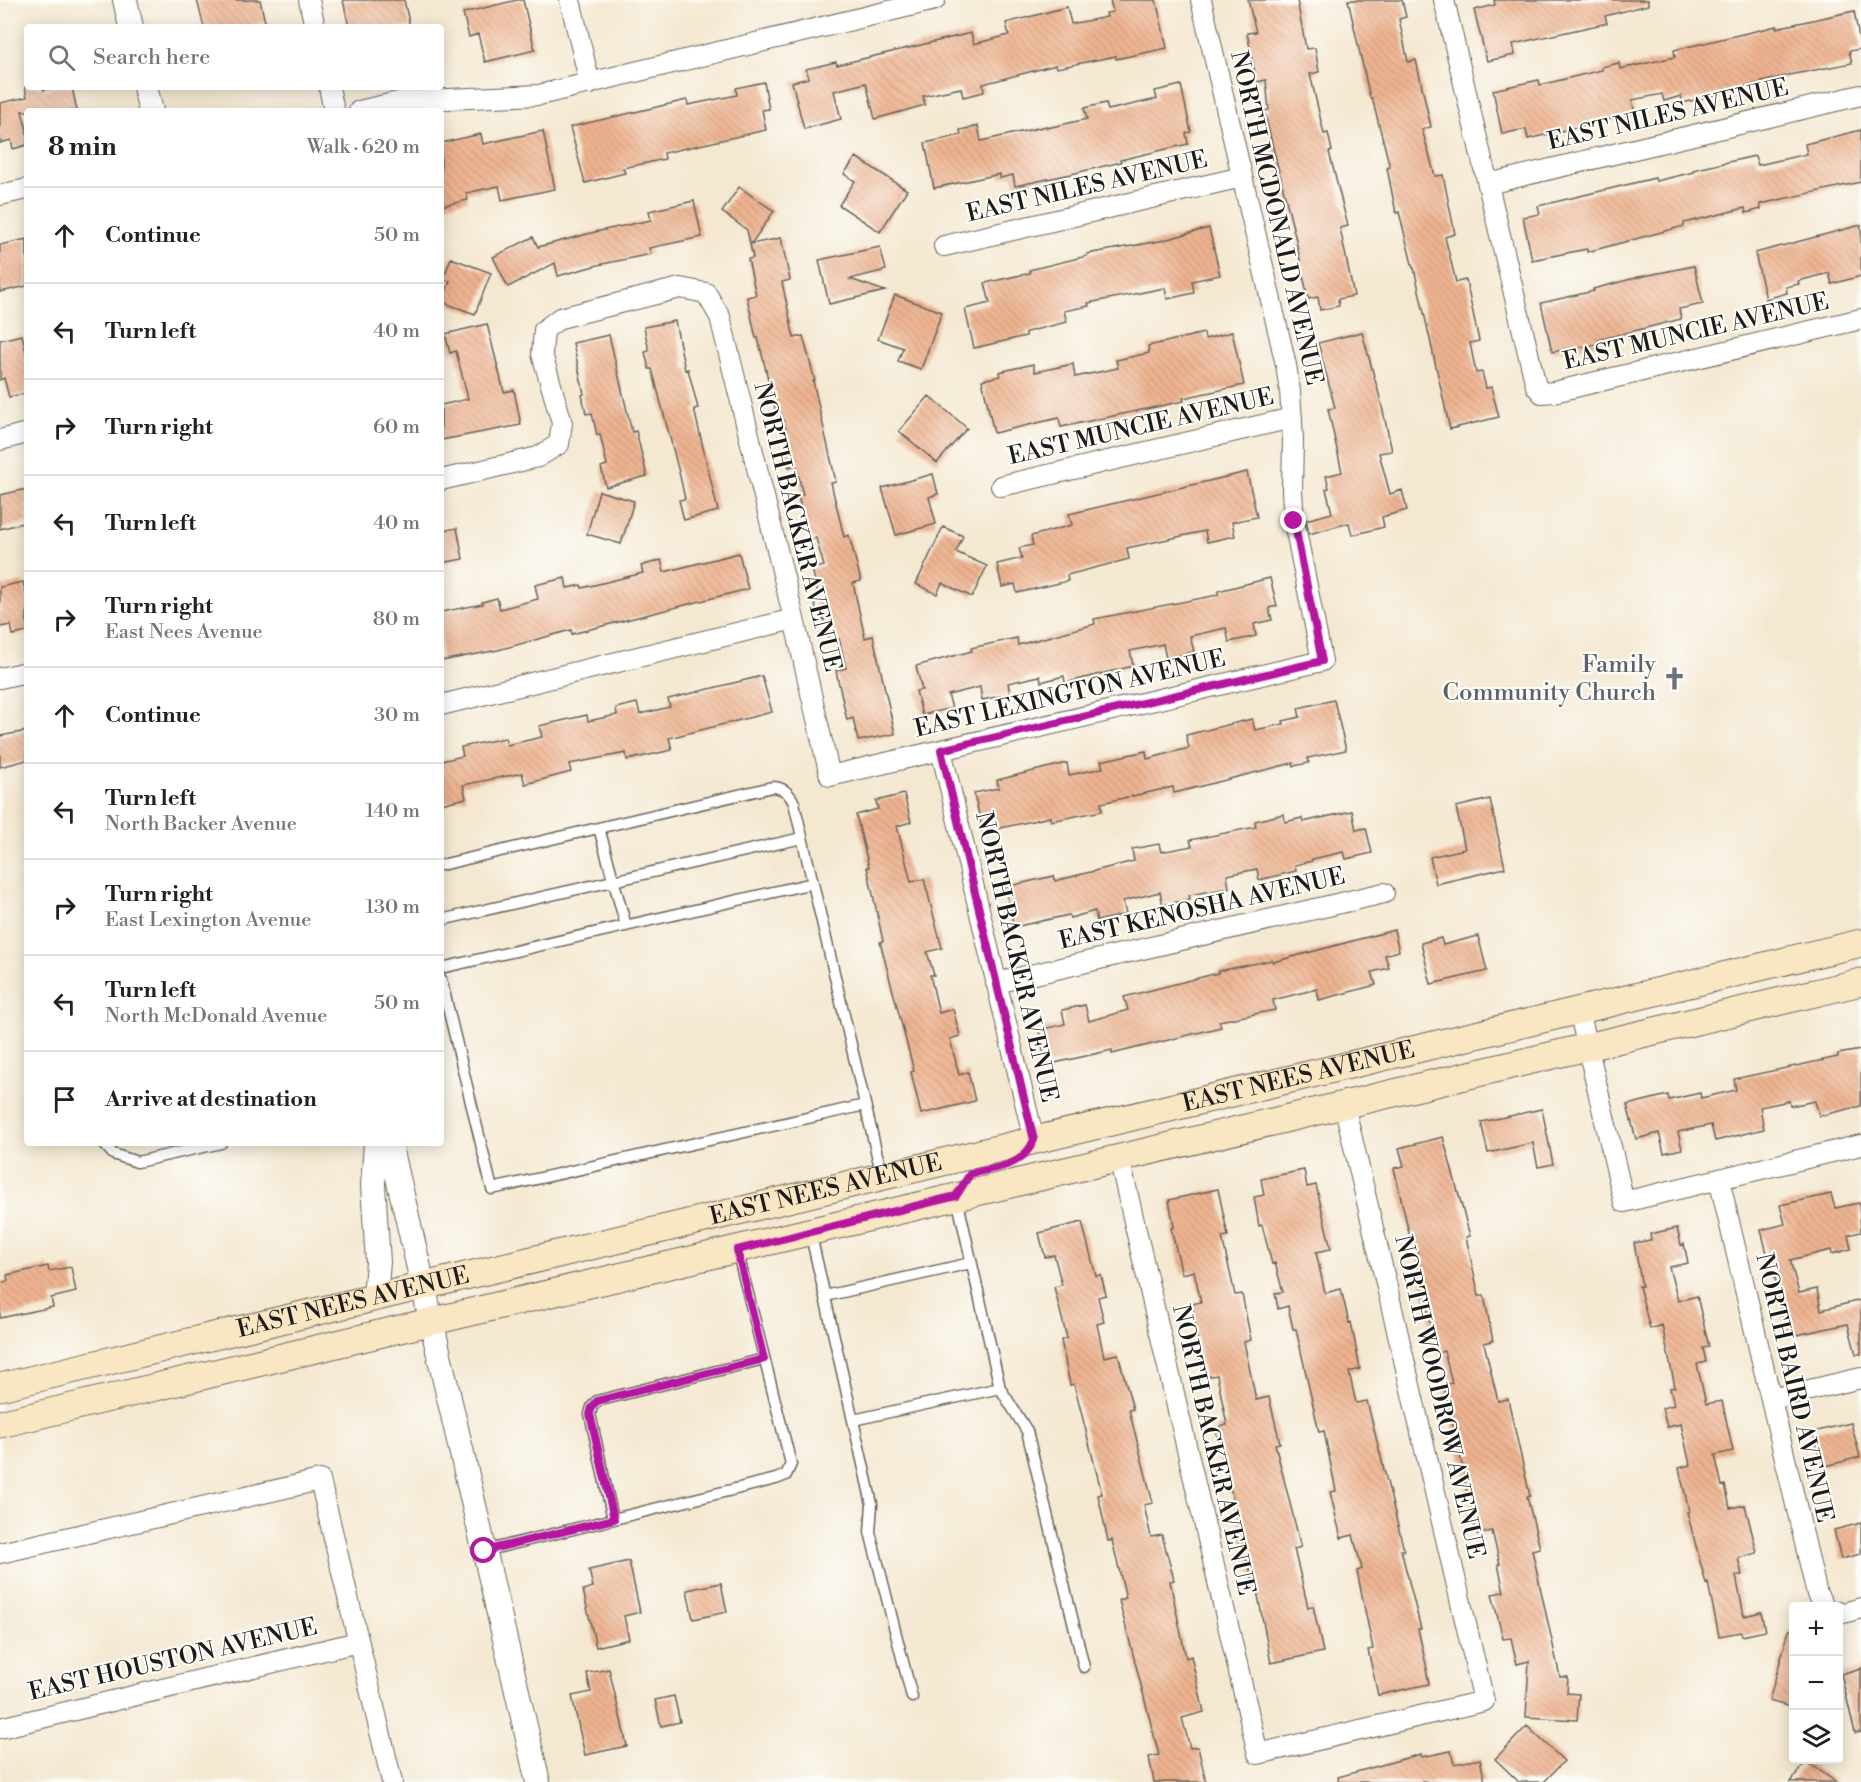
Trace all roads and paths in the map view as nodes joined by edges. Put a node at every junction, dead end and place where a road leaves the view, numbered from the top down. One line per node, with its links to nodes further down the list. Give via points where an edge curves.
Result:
1 (125, 0): 7 (street)
2 (309, 0): 8 (street)
3 (570, 0): 9 (street)
4 (935, 0): 9 (street)
5 (1201, 0): 16 (street, NORTH MCDONALD AVENUE)
6 (1444, 0): 17 (street)
7 (130, 24)
8 (314, 24)
9 (590, 84): 15 (street, via 539,95 402,101)
10 (146, 90): 13 (street)
11 (330, 90): 14 (street)
12 (1861, 95): 17 (street, EAST NILES AVENUE)
13 (150, 108)
14 (333, 108)
15 (372, 108)
16 (1242, 177): 20 (street, EAST NILES AVENUE); 22 (street, NORTH MCDONALD AVENUE, via 1286,365)
17 (1488, 184): 21 (street, EAST MUNCIE AVENUE, via 1536,386 1542,393)
18 (24, 190): 19 (street)
19 (0, 195)
20 (944, 246)
21 (1861, 319)
22 (1292, 418): 26 (street, EAST MUNCIE AVENUE); 28 (street, NORTH MCDONALD AVENUE, via 1294,521)
23 (24, 434): 24 (street)
24 (0, 440)
25 (444, 479): 27 (street, NORTH BACKER AVENUE, via 538,457 559,444 562,423 542,354 544,330 560,318 680,288 706,292 720,317)
26 (1001, 486)
27 (794, 619): 31 (street); 33 (street, NORTH BACKER AVENUE)
28 (1322, 661): 32 (street, EAST LEXINGTON AVENUE)
29 (24, 673): 30 (street)
30 (0, 678)
31 (444, 704)
32 (941, 750): 33 (street, EAST LEXINGTON AVENUE); 45 (street, NORTH BACKER AVENUE)
33 (830, 776)
34 (599, 828): 35 (lane, via 778,787 792,799); 36 (lane); 37 (lane)
35 (802, 838): 37 (lane); 38 (lane)
36 (444, 863)
37 (614, 881): 40 (lane); 41 (lane)
38 (813, 883): 41 (lane); 49 (lane)
39 (1384, 893): 45 (street, EAST KENOSHA AVENUE)
40 (444, 919)
41 (626, 926): 43 (lane)
42 (1861, 943): 47 (main road, EAST NEES AVENUE)
43 (444, 967)
44 (1861, 982): 48 (main road, EAST NEES AVENUE)
45 (996, 983): 51 (street, NORTH BACKER AVENUE)
46 (444, 990): 49 (lane, via 492,1189)
47 (1580, 1010): 48 (street); 51 (main road, EAST NEES AVENUE)
48 (1588, 1046): 50 (main road, EAST NEES AVENUE); 59 (street, via 1624,1202)
49 (865, 1104): 58 (lane)
50 (1344, 1104): 57 (main road, EAST NEES AVENUE); 87 (street, NORTH WOODROW AVENUE, via 1484,1701)
51 (1034, 1140): 58 (main road, EAST NEES AVENUE); 60 (main road, via 1023,1158 1014,1163 970,1174)
52 (1861, 1145): 59 (street)
53 (106, 1146): 54 (lane, via 113,1154 137,1162)
54 (208, 1146)
55 (376, 1146): 66 (street)
56 (391, 1146): 64 (street)
57 (1119, 1157): 60 (main road, EAST NEES AVENUE); 87 (street, NORTH BACKER AVENUE)
58 (882, 1176): 64 (main road, EAST NEES AVENUE)
59 (1719, 1179): 73 (street, NORTH BAIRD AVENUE)
60 (956, 1196): 61 (main road, EAST NEES AVENUE); 63 (lane)
61 (810, 1231): 62 (main road, EAST NEES AVENUE); 65 (lane)
62 (737, 1250): 67 (main road, EAST NEES AVENUE); 68 (lane)
63 (971, 1263): 65 (lane); 72 (lane)
64 (424, 1286): 66 (main road, EAST NEES AVENUE); 67 (street)
65 (825, 1296): 75 (lane)
66 (375, 1297): 69 (main road, EAST NEES AVENUE)
67 (431, 1320): 76 (main road, EAST NEES AVENUE); 78 (street)
68 (764, 1359): 77 (lane, via 597,1401 590,1414); 77 (lane, via 791,1464 786,1475)
69 (71, 1369): 71 (main road, EAST NEES AVENUE); 74 (main road)
70 (1861, 1378): 73 (street)
71 (0, 1387)
72 (1000, 1388): 75 (lane); 84 (lane, via 1027,1431)
73 (1770, 1400): 80 (street, NORTH BAIRD AVENUE)
74 (0, 1402)
75 (853, 1420): 85 (lane, via 872,1504 870,1532)
76 (0, 1424)
77 (614, 1519): 78 (lane)
78 (484, 1551): 89 (street)
79 (0, 1553): 83 (street, via 320,1480)
80 (1822, 1602)
81 (1861, 1608): 82 (street)
82 (1843, 1612)
83 (358, 1642): 86 (street, EAST HOUSTON AVENUE); 88 (street)
84 (1084, 1668)
85 (912, 1697)
86 (0, 1728)
87 (1258, 1754)
88 (392, 1782)
89 (538, 1782)

